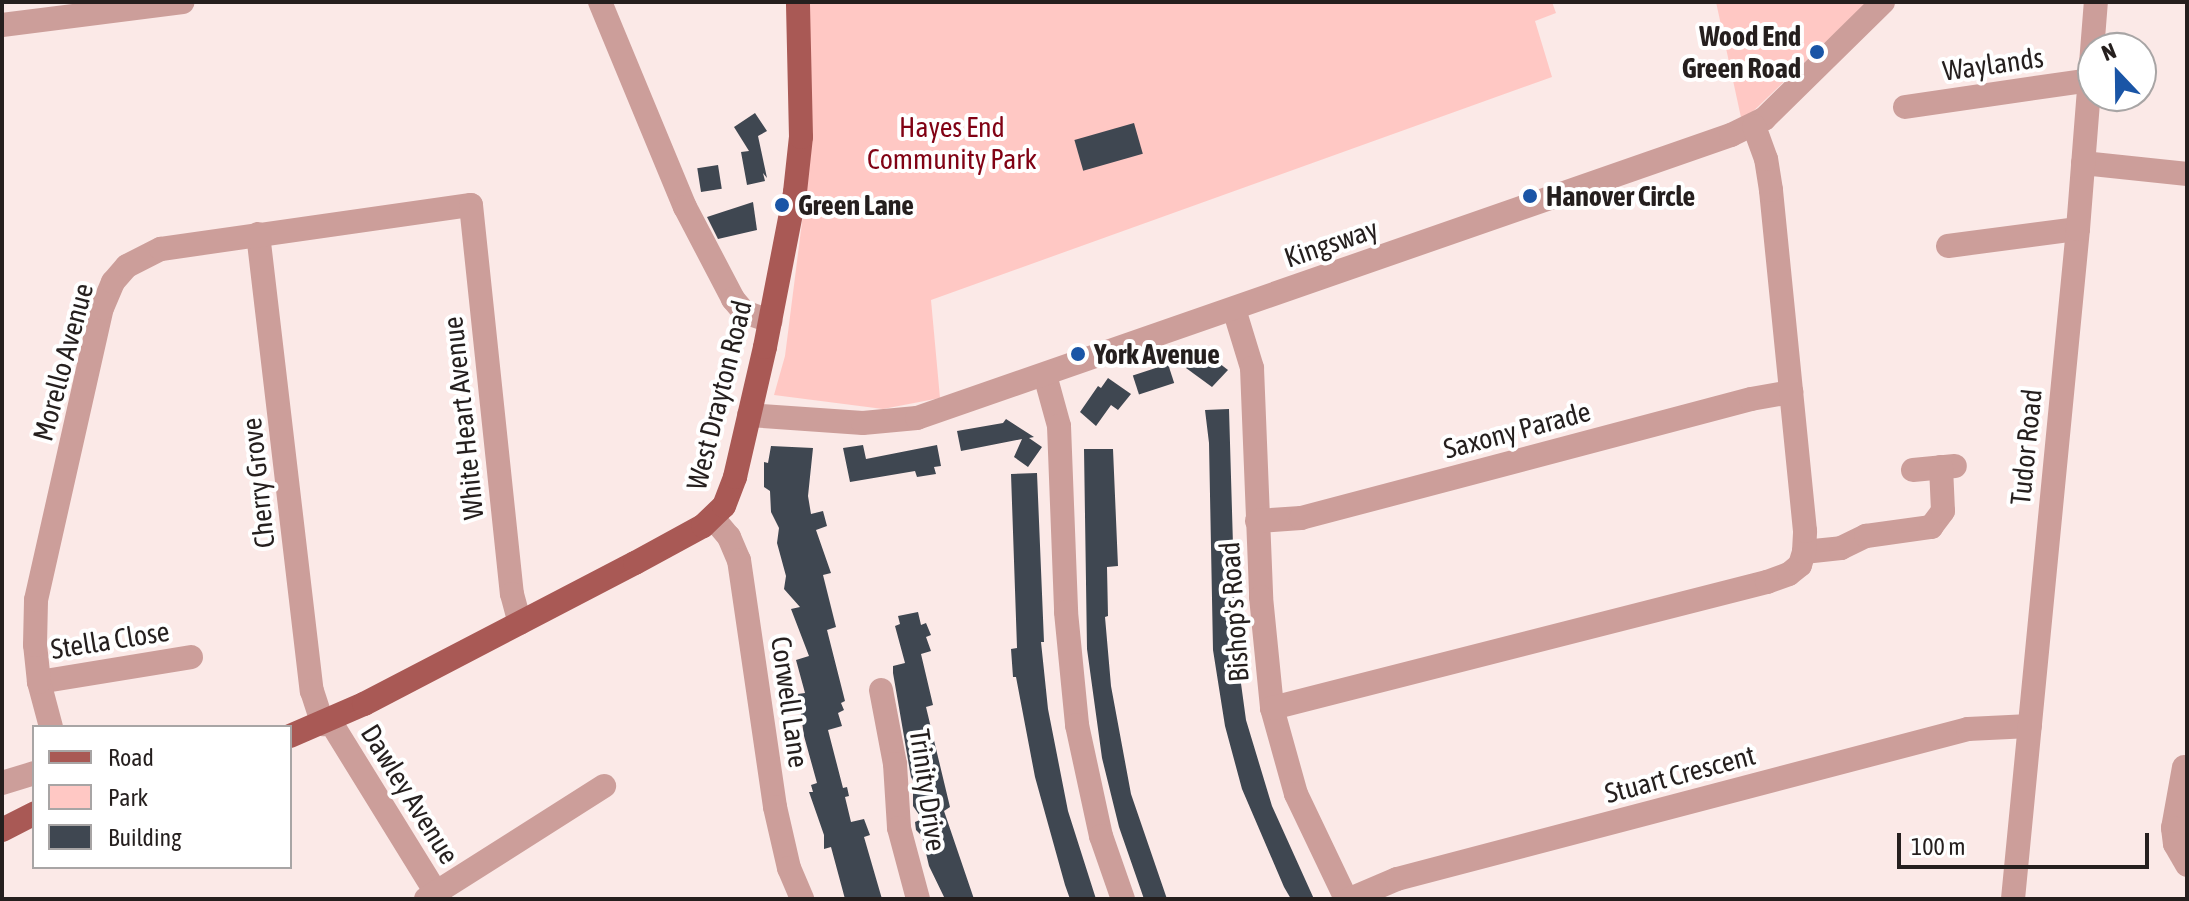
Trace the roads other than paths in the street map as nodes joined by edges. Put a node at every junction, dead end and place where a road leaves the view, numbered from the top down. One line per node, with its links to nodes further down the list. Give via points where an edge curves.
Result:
1 (183, 2): 6 (street)
2 (600, 2): 19 (street, via 685,207 733,299 744,312)
3 (798, 2): 19 (main road, West Drayton Road, via 799,166)
4 (1883, 2): 11 (street, Kingsway)
5 (2096, 2): 7 (street, Tudor Road)
6 (2, 25)
7 (2094, 32)
8 (2077, 82): 9 (street, Waylands)
9 (1905, 107)
10 (2087, 112): 12 (street, Tudor Road)
11 (1754, 126): 18 (street, Kingsway); 21 (street, via 1771,190)
12 (2083, 163): 13 (street); 15 (street, Tudor Road)
13 (2187, 174)
14 (471, 205): 16 (street, Morello Avenue); 27 (street, White Heart Avenue, via 510,580)
15 (2078, 229): 17 (street); 34 (street, Tudor Road)
16 (258, 234): 29 (street, Morello Avenue, via 144,255 113,282 102,308 36,600); 32 (street, Cherry Grove, via 312,691)
17 (1948, 246)
18 (1234, 309): 20 (street, Kingsway); 25 (street, Bishop's Road, via 1252,368)
19 (770, 321): 22 (main road, West Drayton Road)
20 (1045, 375): 22 (street, Kingsway, via 896,422); 48 (street, via 1059,426 1067,626 1077,725 1101,836)
21 (1791, 392): 25 (street, Saxony Parade, via 1301,518); 26 (street)
22 (749, 415): 24 (main road, West Drayton Road, via 731,488)
23 (1913, 470): 26 (street, via 1949,467 1936,523 1866,536 1852,556)
24 (713, 518): 27 (main road, West Drayton Road); 46 (street, Corwell Lane, via 739,560 775,807)
25 (1257, 521): 31 (street, Bishop's Road)
26 (1804, 552): 31 (street, via 1795,570 1767,582)
27 (520, 623): 32 (main road, West Drayton Road)
28 (191, 657): 29 (street, Stella Close)
29 (39, 682): 33 (street, Morello Avenue)
30 (881, 690): 47 (street, Trinity Drive, via 894,752 899,828)
31 (1272, 708): 49 (street, Bishop's Road, via 1296,794)
32 (326, 722): 35 (main road, West Drayton Road); 45 (street, Dawley Avenue)
33 (50, 725)
34 (2030, 726): 49 (street, Stuart Crescent, via 1990,725 1957,732 1397,879); 50 (street, Tudor Road)
35 (292, 735)
36 (2184, 767): 44 (street, via 2173,828)
37 (32, 774): 38 (street)
38 (2, 783)
39 (604, 786): 45 (street)
40 (2, 811): 41 (main road)
41 (32, 813)
42 (32, 814): 43 (main road)
43 (2, 830)
44 (2187, 865)
45 (434, 897)
46 (802, 899)
47 (918, 899)
48 (1123, 899)
49 (1348, 899)
50 (2013, 899)

